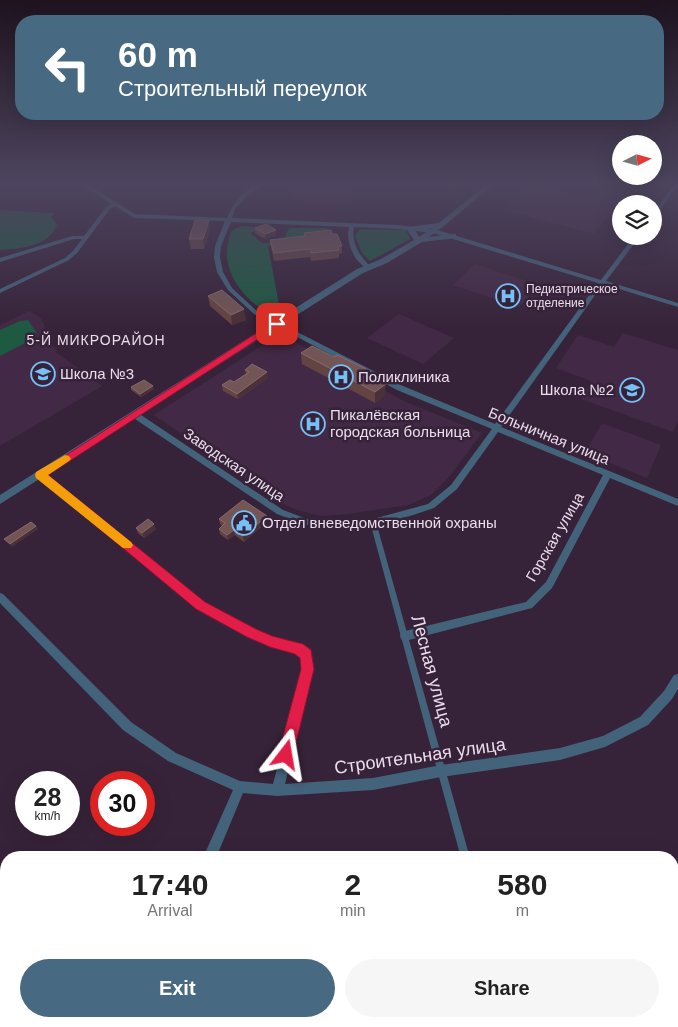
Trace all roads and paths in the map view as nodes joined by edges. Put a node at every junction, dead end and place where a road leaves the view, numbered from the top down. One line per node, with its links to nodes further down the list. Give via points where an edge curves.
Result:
1 (90, 231): 9 (street)
2 (223, 231): 17 (street, via 218,246 220,272 242,302)
3 (351, 231): 13 (street, via 350,238 357,254)
4 (412, 231): 10 (street)
5 (428, 231): 7 (street)
6 (449, 231): 8 (street)
7 (434, 232): 8 (street); 10 (street)
8 (453, 236): 10 (street); 14 (street)
9 (85, 238): 12 (street, via 74,237); 15 (street, via 67,259)
10 (418, 241): 13 (street)
11 (631, 245): 14 (street, Заводская улица)
12 (0, 260)
13 (368, 267): 17 (street)
14 (602, 282): 16 (street); 19 (street, Заводская улица)
15 (0, 291)
16 (678, 305)
17 (277, 324): 18 (street); 19 (street, Больничная улица, via 400,388)
18 (135, 415): 21 (street); 24 (street, Заводская улица, via 286,515 325,525)
19 (496, 429): 20 (street, Больничная улица); 24 (street, Заводская улица, via 454,487 431,506)
20 (608, 474): 23 (street, Больничная улица); 26 (street, Горская улица, via 549,585 529,606)
21 (40, 475): 22 (street); 30 (street, via 201,606 252,633 299,648 307,655 308,669)
22 (0, 500)
23 (678, 503)
24 (373, 522): 26 (street, Лесная улица)
25 (0, 597): 29 (street, Строительная улица, via 127,726 172,757)
26 (405, 636): 28 (street, Лесная улица)
27 (678, 679): 28 (street, Строительная улица, via 644,721 605,741 560,754)
28 (441, 771): 30 (street, Строительная улица, via 373,784); 32 (street, Лесная улица)
29 (240, 787): 30 (street, Строительная улица); 31 (street)
30 (277, 790)
31 (212, 851)
32 (464, 851)

